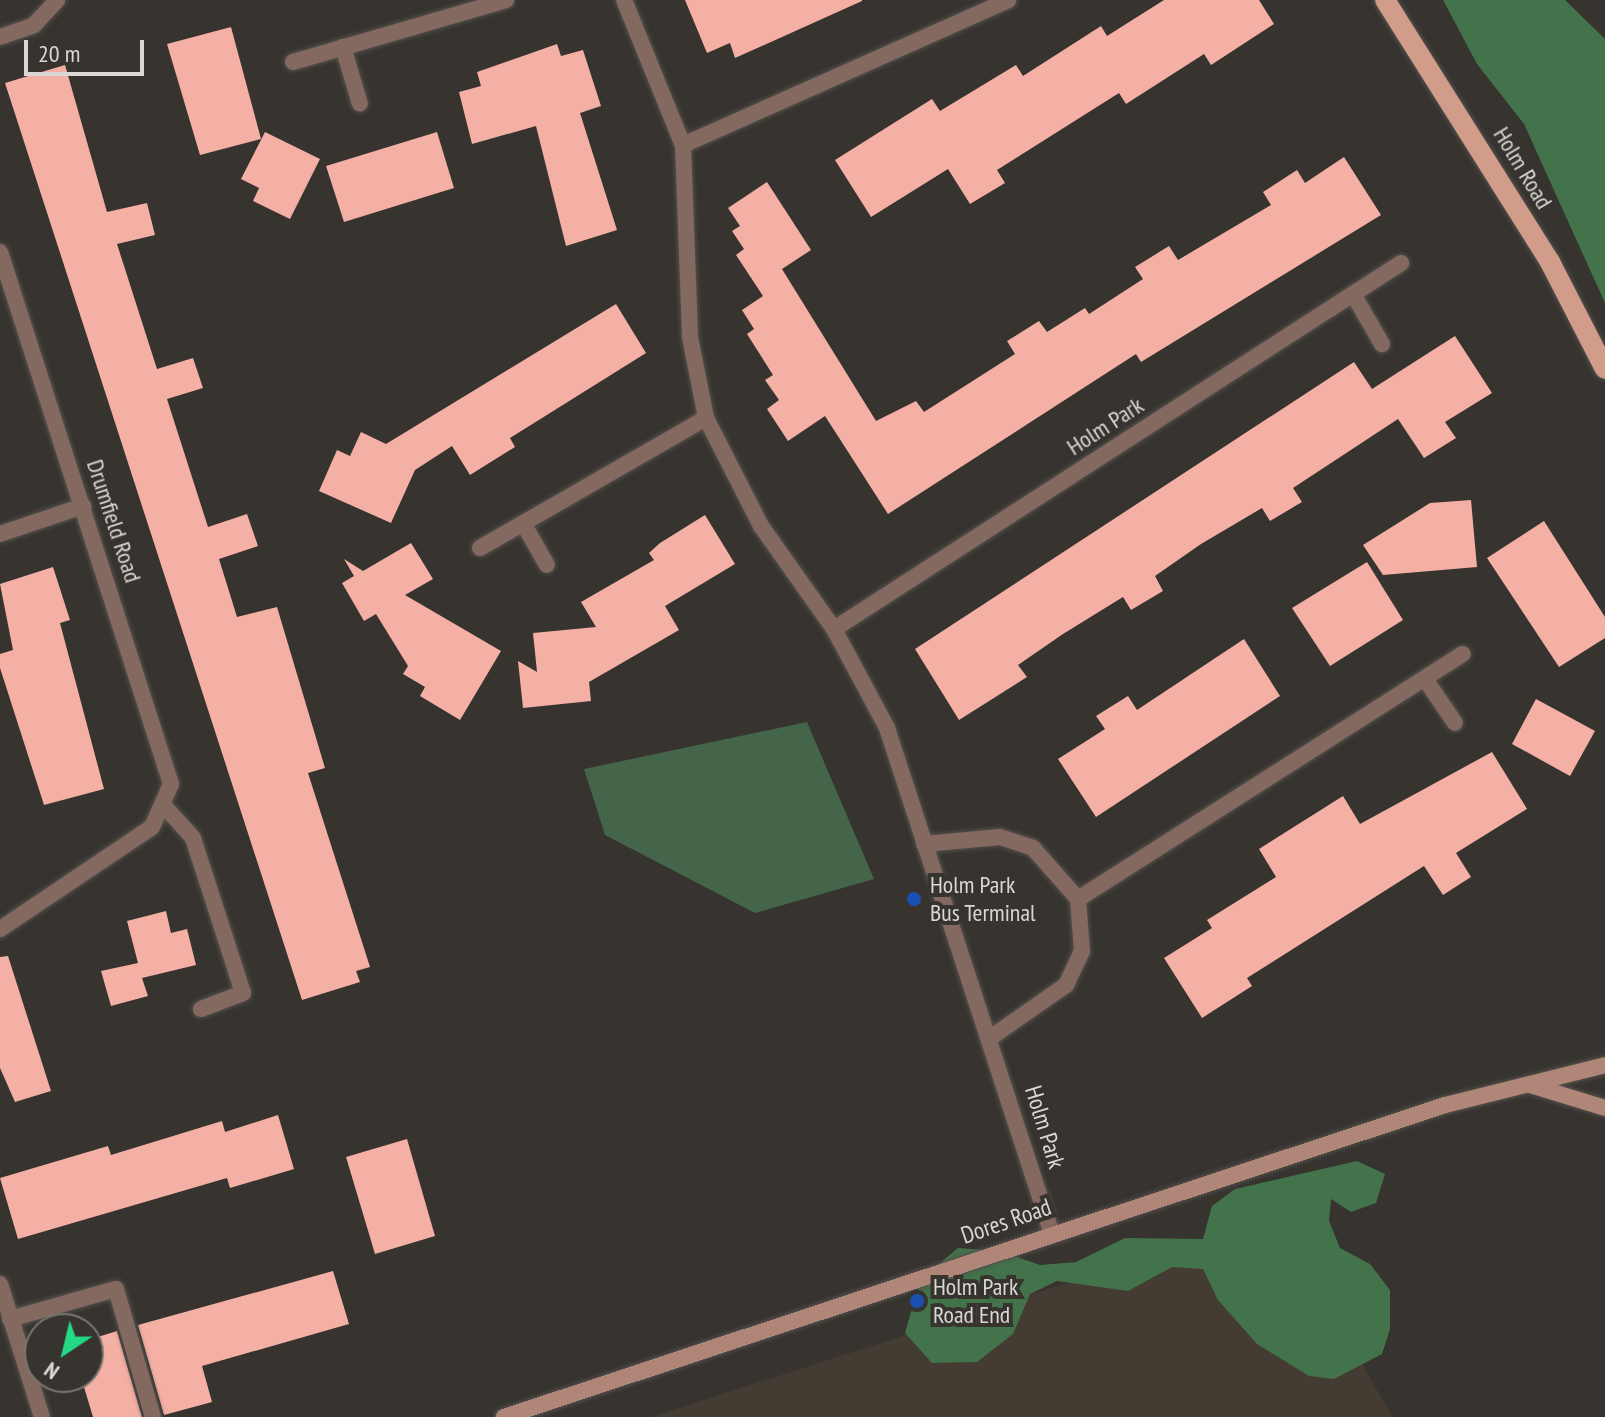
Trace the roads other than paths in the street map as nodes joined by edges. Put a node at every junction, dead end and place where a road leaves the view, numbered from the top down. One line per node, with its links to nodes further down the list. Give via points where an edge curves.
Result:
1 (57, 0): 6 (street, via 34,25)
2 (506, 0): 7 (street)
3 (624, 0): 10 (street, Holm Park)
4 (1008, 0): 10 (street)
5 (1385, 0): 15 (main road, Holm Road, via 1542,249)
6 (0, 37)
7 (343, 47): 8 (street); 9 (street)
8 (293, 62)
9 (360, 104)
10 (683, 145): 16 (street, Holm Park, via 690,337)
11 (0, 252): 17 (street, Drumfield Road)
12 (1401, 263): 13 (street, Holm Park)
13 (1353, 294): 14 (street); 22 (street, Holm Park)
14 (1382, 344)
15 (1605, 369)
16 (706, 418): 18 (street); 22 (street, Holm Park, via 761,526)
17 (83, 506): 19 (street); 26 (street, Drumfield Road, via 167,755)
18 (523, 523): 20 (street); 21 (street)
19 (0, 534)
20 (480, 548)
21 (547, 565)
22 (834, 629): 27 (street, Holm Park, via 887,728)
23 (1462, 654): 24 (street)
24 (1425, 679): 25 (street); 28 (street)
25 (1455, 723)
26 (166, 808): 29 (street, via 133,841); 30 (street, via 193,838 243,993)
27 (924, 844): 28 (street, via 1000,837 1033,848); 31 (street, Holm Park)
28 (1078, 899): 31 (street, via 1082,951 1066,985)
29 (0, 929)
30 (201, 1009)
31 (990, 1038): 35 (street, Holm Park)
32 (1605, 1065): 33 (main road, Dores Road)
33 (1527, 1085): 34 (main road); 35 (main road, Dores Road)
34 (1605, 1108)
35 (1051, 1231): 40 (main road, Dores Road)
36 (0, 1284): 37 (street)
37 (10, 1319): 38 (street); 39 (street, via 116,1289)
38 (42, 1417)
39 (153, 1417)
40 (504, 1417)

